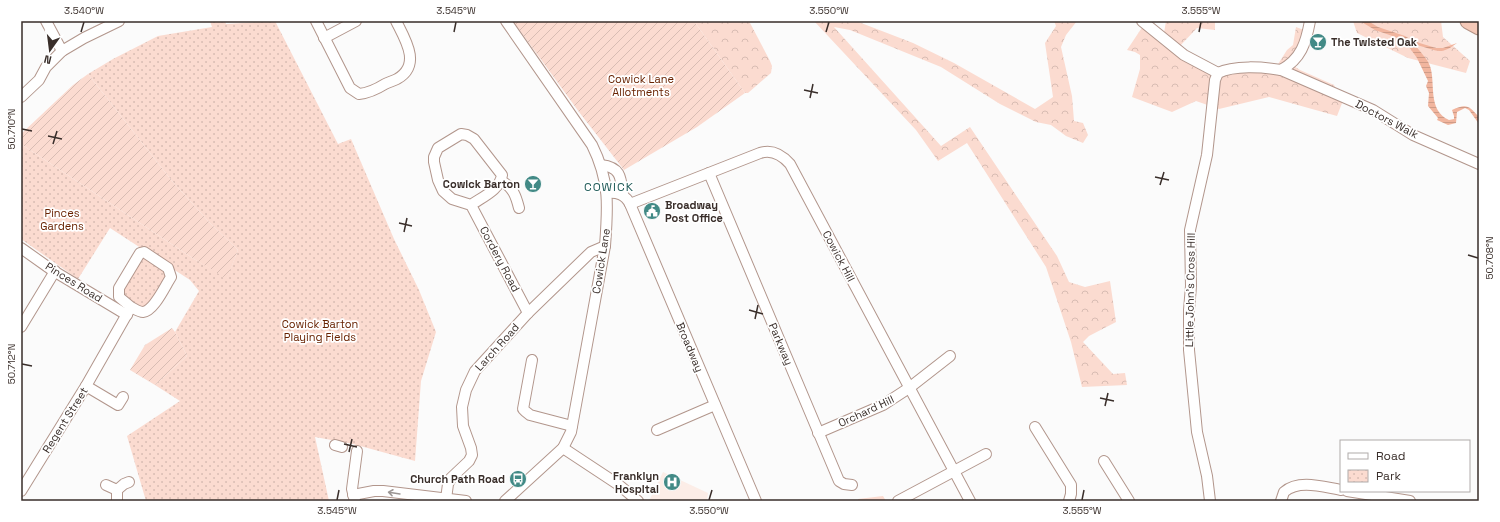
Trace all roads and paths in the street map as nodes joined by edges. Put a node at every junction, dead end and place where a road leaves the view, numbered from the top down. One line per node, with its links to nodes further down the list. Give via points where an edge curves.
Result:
1 (46, 21): 12 (street)
2 (119, 21): 12 (street)
3 (316, 21): 11 (street)
4 (356, 21): 11 (street)
5 (396, 21): 11 (street, via 410,52 406,69 397,79 365,94 359,94 350,88)
6 (506, 21): 19 (street, Cowick Lane, via 592,146)
7 (1142, 21): 15 (street, via 1184,55)
8 (1310, 21): 13 (street, via 1303,49)
9 (1468, 21): 10 (highway)
10 (1479, 27)
11 (324, 38)
12 (62, 51): 17 (street)
13 (1292, 64): 14 (street); 16 (street)
14 (1281, 70): 15 (street, via 1232,69); 16 (street)
15 (1218, 72): 66 (street, Little John's Cross Hill, via 1207,155 1190,230 1189,350 1197,432)
16 (1294, 76): 18 (street, Doctors Walk, via 1373,110 1413,134)
17 (21, 97)
18 (1479, 164)
19 (601, 165): 22 (street, Cowick Lane); 23 (street, Broadway, via 609,165 616,170 621,179)
20 (709, 173): 24 (street, Cowick Hill); 36 (street, Cowick Hill, via 764,152 773,152 787,160); 42 (street, Parkway)
21 (501, 181): 25 (street, via 496,188); 25 (street, via 502,173 470,137 461,134 438,148 434,162 443,191 452,199); 26 (street, via 510,185)
22 (607, 193): 23 (street); 27 (street, Cowick Lane)
23 (623, 195): 24 (street, Broadway)
24 (630, 204): 38 (street, Broadway)
25 (472, 206): 31 (street, Cordery Road)
26 (520, 208)
27 (605, 246): 31 (street, Larch Road, via 591,252); 39 (street, Cowick Lane)
28 (21, 248): 29 (street, Pinces Road)
29 (55, 271): 30 (street, Pinces Road); 32 (street)
30 (129, 311): 30 (street, via 119,297 119,288 140,253 144,252 168,268 171,277 152,308 145,312); 35 (street, Regent Street)
31 (528, 313): 56 (street, Larch Road, via 471,378 466,390 462,415 464,433 472,454 469,461 451,478)
32 (21, 327)
33 (950, 356): 36 (street, Orchard Hill)
34 (532, 360): 39 (street, via 524,411 530,415)
35 (86, 386): 37 (street, via 118,405); 51 (street, Regent Street)
36 (909, 388): 42 (street, Orchard Hill, via 883,406); 47 (street, Cowick Hill)
37 (123, 397)
38 (715, 405): 41 (street); 61 (street, Broadway)
39 (572, 426): 43 (street, Cowick Lane)
40 (1035, 427): 64 (street, via 1039,440 1071,485)
41 (657, 430)
42 (818, 433): 50 (street, Parkway, via 840,481)
43 (563, 448): 59 (street, Cowick Lane); 60 (street, via 619,485)
44 (357, 451): 55 (street, via 352,489)
45 (986, 454): 47 (street)
46 (1104, 461): 65 (street)
47 (954, 472): 62 (street); 63 (street, Cowick Hill)
48 (129, 482): 52 (street)
49 (106, 485): 52 (street)
50 (852, 485)
51 (22, 488)
52 (117, 490): 57 (street)
53 (1340, 490): 67 (street, via 1295,486 1284,492)
54 (1353, 492): 68 (street)
55 (354, 498): 56 (street, one-way to 55, via 383,491 374,491)
56 (446, 499): 58 (street)
57 (117, 501)
58 (466, 501)
59 (505, 501)
60 (638, 501)
61 (756, 501)
62 (898, 501)
63 (970, 501)
64 (1069, 501)
65 (1129, 501)
66 (1210, 501)
67 (1281, 501)
68 (1410, 501)

